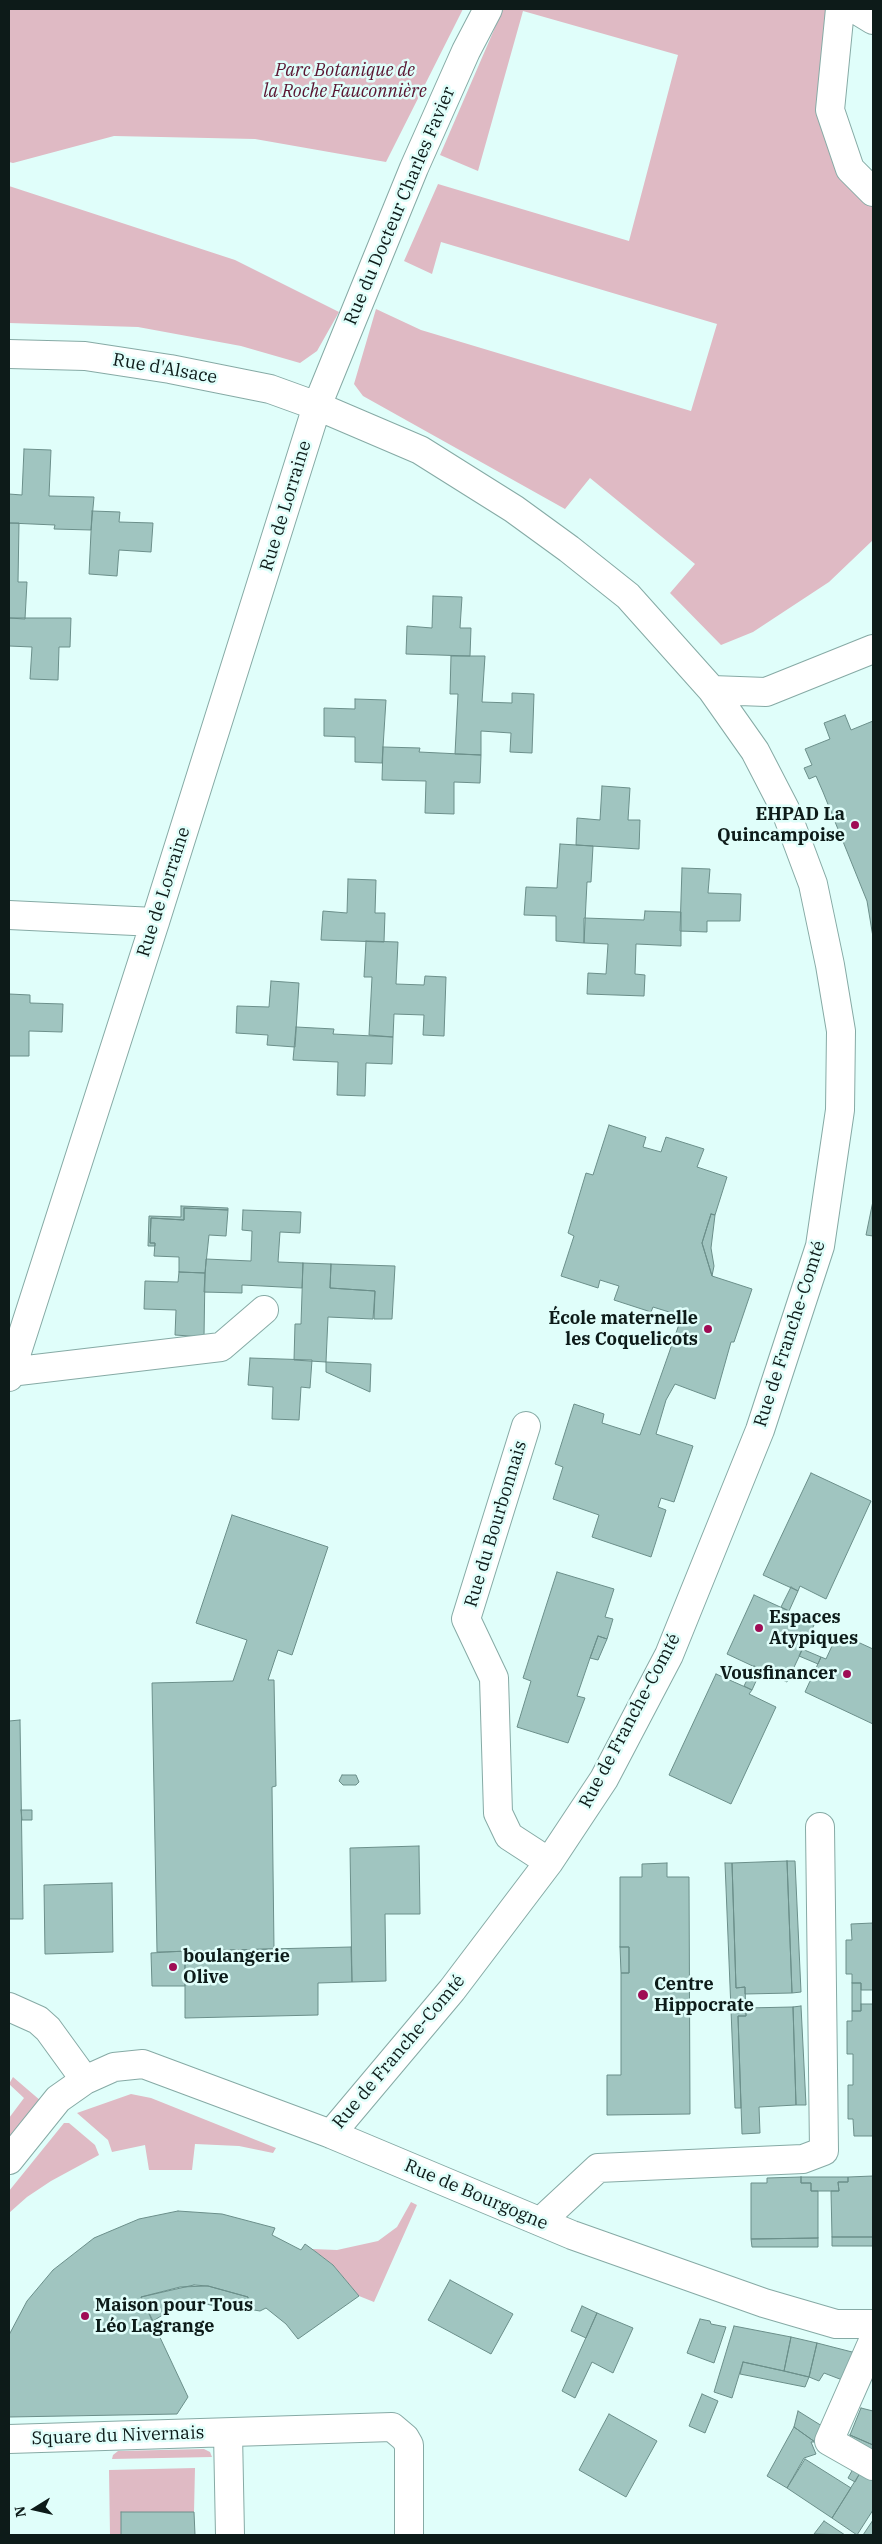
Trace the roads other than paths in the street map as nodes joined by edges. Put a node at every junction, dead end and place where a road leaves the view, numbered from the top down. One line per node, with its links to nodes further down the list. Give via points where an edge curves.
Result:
1 (488, 9): 7 (street, Rue du Docteur Charles Favier, via 414,168)
2 (840, 9): 5 (street, via 830,110 850,169)
3 (855, 9): 4 (street)
4 (873, 20)
5 (873, 192)
6 (9, 354): 7 (street, Rue d'Alsace, via 85,356 170,369 270,389)
7 (317, 406): 9 (street, Rue de Franche-Comté, via 420,450 514,509 628,596); 11 (street, Rue de Lorraine)
8 (873, 649): 9 (street, via 766,692)
9 (712, 690): 16 (street, Rue de Franche-Comté, via 759,759 785,809 814,884 841,1031 840,1110 820,1246 751,1453 669,1655 604,1779)
10 (9, 915): 11 (street)
11 (155, 922): 13 (street, Rue de Lorraine)
12 (264, 1310): 13 (street, via 221,1347)
13 (10, 1375)
14 (526, 1426): 16 (street, Rue du Bourbonnais, via 466,1619 494,1678 498,1812 509,1836)
15 (820, 1827): 21 (street, via 824,2151 803,2159 598,2168)
16 (549, 1862): 19 (street, Rue de Franche-Comté, via 452,1990)
17 (9, 2007): 18 (street, via 38,2020 48,2029)
18 (85, 2080): 19 (street, Rue de Bourgogne, via 114,2066 143,2064); 20 (street, Rue de Bourgogne, via 54,2104)
19 (331, 2134): 21 (street, Rue de Bourgogne)
20 (9, 2160)
21 (541, 2222): 22 (street, Rue de Bourgogne, via 764,2303 836,2324)
22 (873, 2324)
23 (873, 2341): 26 (street, via 829,2441)
24 (228, 2433): 25 (street, Square du Nivernais); 27 (street, Square du Nivernais); 28 (street, Square du Nivernais, via 392,2428 405,2438 408,2445)
25 (9, 2439)
26 (873, 2466)
27 (230, 2535)
28 (410, 2535)

